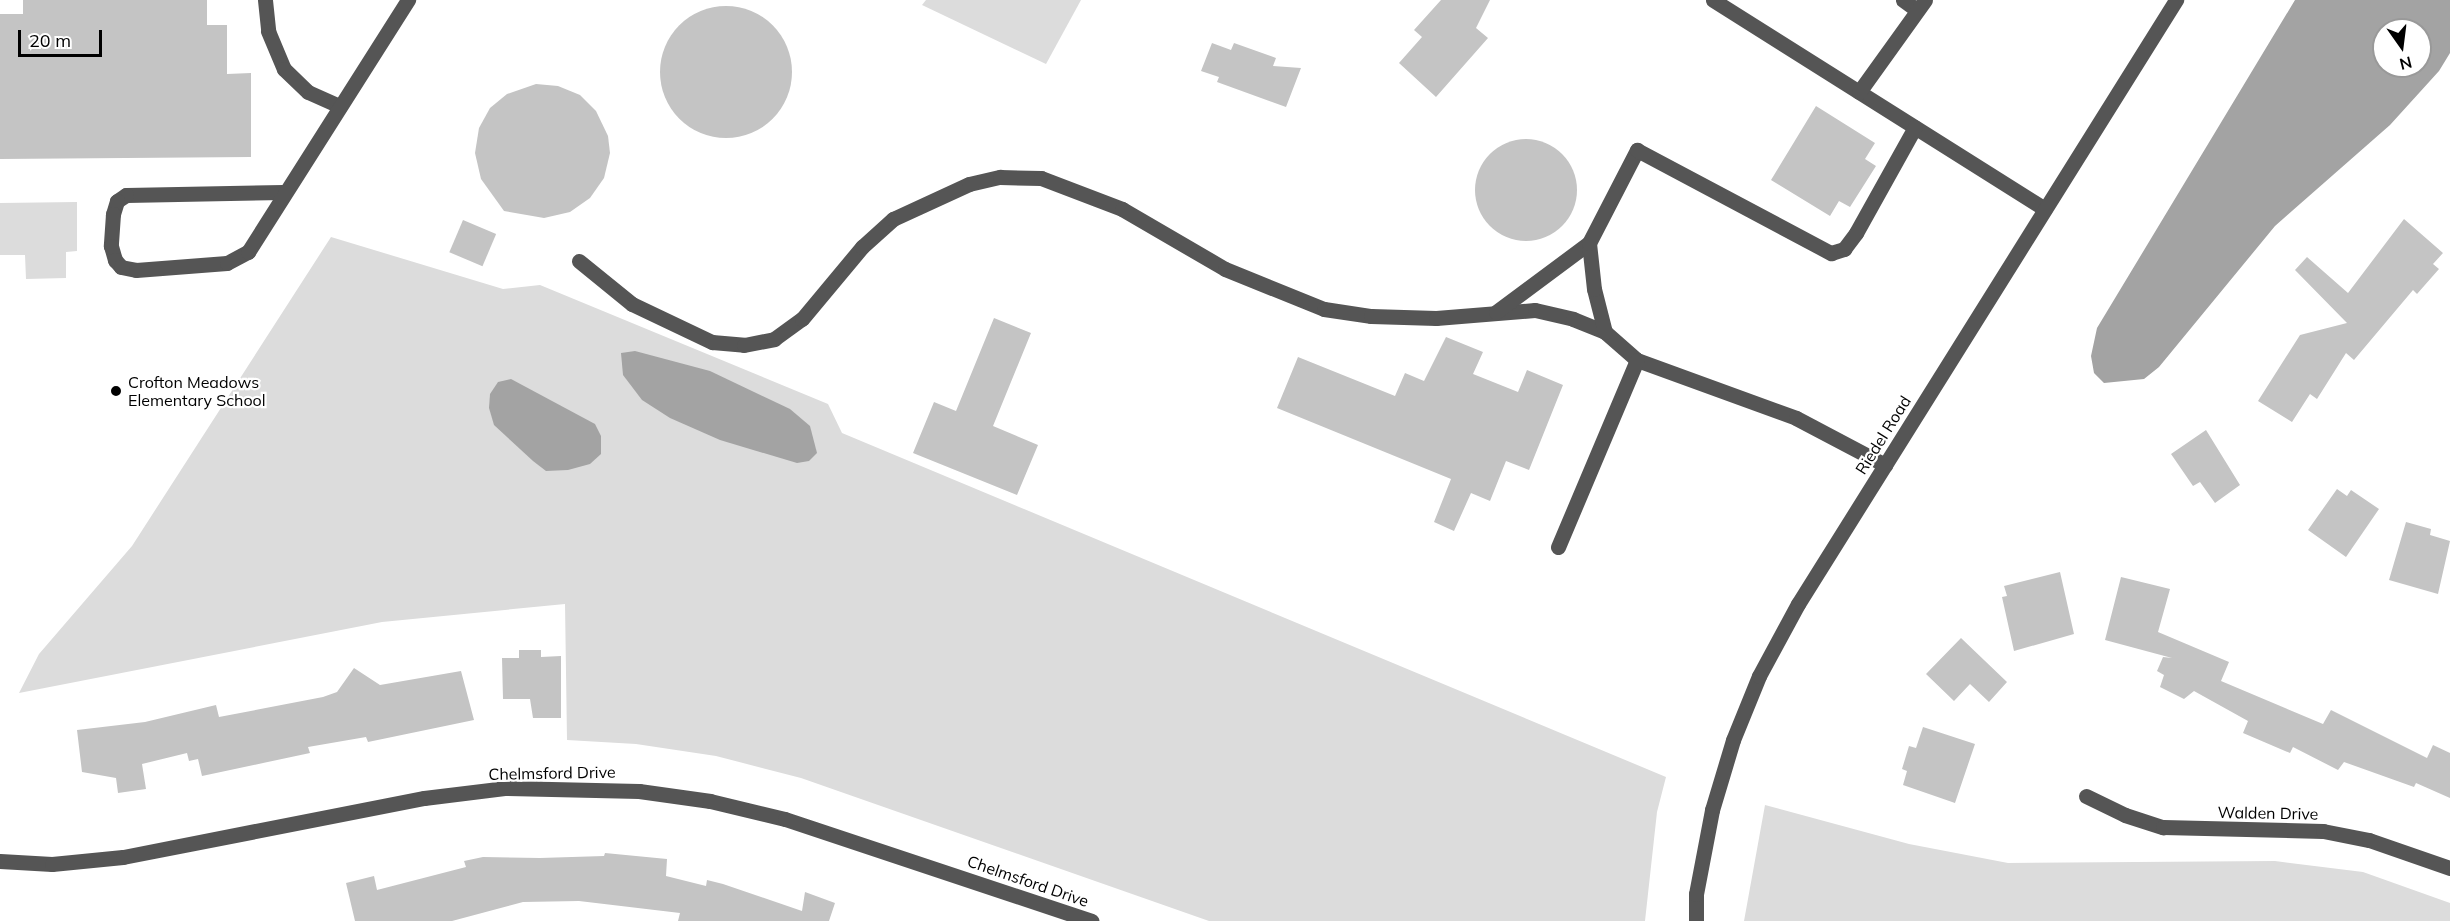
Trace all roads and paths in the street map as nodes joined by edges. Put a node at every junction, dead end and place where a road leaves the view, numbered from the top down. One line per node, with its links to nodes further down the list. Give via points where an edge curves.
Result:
1 (265, 0): 8 (street, via 268,31 284,69 308,92)
2 (408, 0): 8 (street)
3 (1713, 0): 7 (street)
4 (1903, 0): 6 (street)
5 (2176, 0): 11 (street, Riedel Road)
6 (1921, 5): 7 (street)
7 (1859, 92): 9 (street)
8 (340, 106): 10 (street)
9 (1915, 127): 11 (street); 12 (street, via 1844,249 1831,252 1818,246 1637,150)
10 (283, 192): 10 (street, via 248,252 239,260 136,270 121,267 115,260 111,246 113,214 117,201 126,195)
11 (2045, 209): 17 (street, Riedel Road)
12 (1589, 243): 14 (street); 15 (street, via 1594,289)
13 (579, 261): 14 (street, via 632,304 712,342 744,345 774,339 802,319 862,247 893,219 969,184 1000,177 1041,178 1122,209 1225,268 1324,309 1371,316 1425,317)
14 (1496, 312): 15 (street, via 1535,310)
15 (1605, 332): 16 (street)
16 (1637, 360): 17 (street, via 1796,418); 18 (street)
17 (1885, 465): 23 (street, Riedel Road, via 1798,604 1759,676 1733,740 1712,810 1696,894)
18 (1558, 547)
19 (2086, 796): 21 (street, Walden Drive, via 2125,815 2163,827 2323,831 2369,840)
20 (0, 861): 22 (street, Chelmsford Drive, via 52,864 123,857 424,798 506,788 639,791 710,801 785,819)
21 (2450, 868)
22 (1091, 921)
23 (1696, 921)

